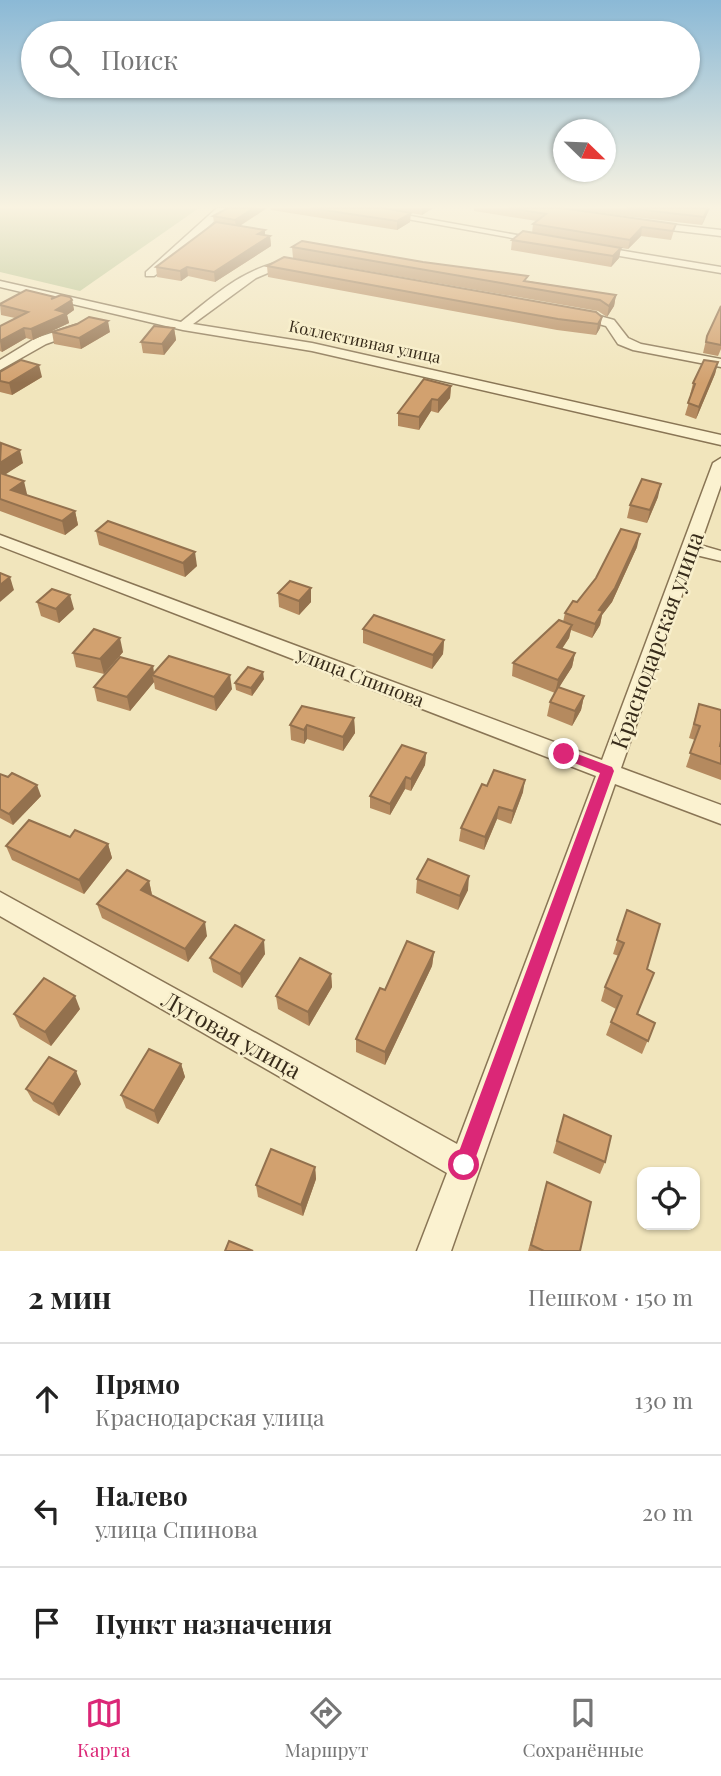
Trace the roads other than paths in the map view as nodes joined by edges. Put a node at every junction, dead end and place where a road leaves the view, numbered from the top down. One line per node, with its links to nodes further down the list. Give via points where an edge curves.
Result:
1 (162, 266): 5 (street)
2 (266, 266): 9 (street)
3 (699, 266): 4 (street)
4 (721, 270)
5 (150, 274)
6 (0, 284): 8 (street, Коллективная улица)
7 (558, 311): 10 (street, via 610,323 623,341 638,347)
8 (96, 316): 9 (street, Коллективная улица); 11 (street)
9 (183, 327): 12 (street, Коллективная улица, via 312,347)
10 (721, 363)
11 (0, 366)
12 (721, 440)
13 (721, 463): 15 (street, Краснодарская улица)
14 (0, 540): 17 (street, улица Спинова)
15 (690, 548): 16 (street); 17 (street, Краснодарская улица)
16 (721, 556)
17 (608, 771): 18 (street, улица Спинова); 20 (street, Краснодарская улица)
18 (721, 815)
19 (0, 903): 20 (street, Луговая улица)
20 (464, 1165): 21 (street, Краснодарская улица)
21 (437, 1250)

